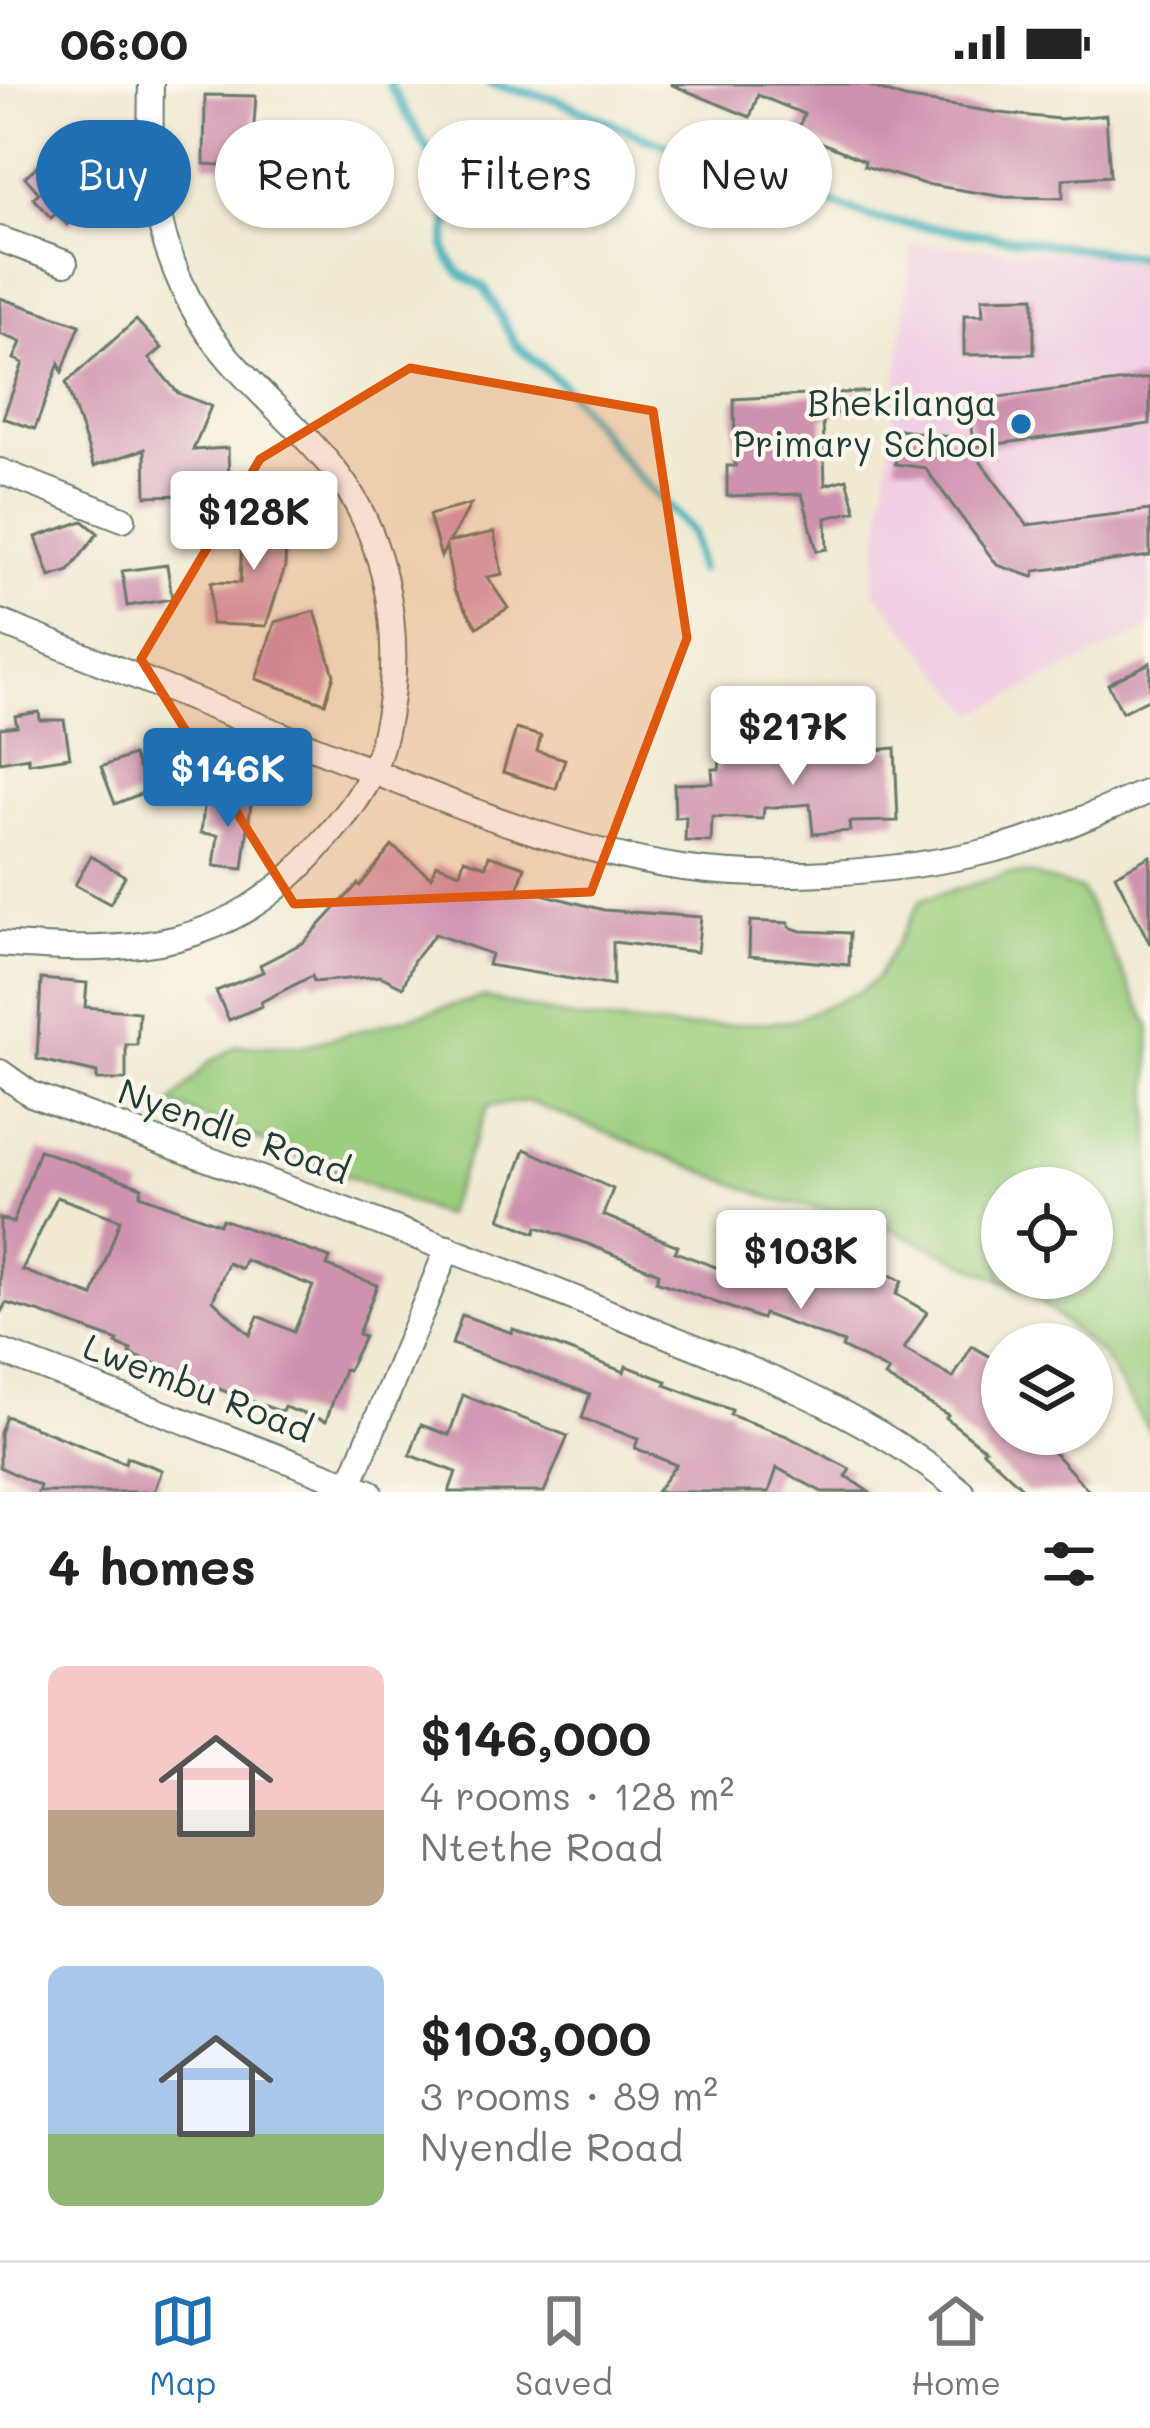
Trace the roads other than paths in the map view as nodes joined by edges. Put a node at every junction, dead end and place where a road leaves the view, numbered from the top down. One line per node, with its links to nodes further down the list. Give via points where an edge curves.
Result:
1 (152, 84): 7 (street, via 149,166 172,267 209,335 340,478 364,515 389,587 391,680)
2 (0, 239): 3 (street)
3 (65, 263)
4 (0, 471): 5 (street)
5 (123, 519)
6 (0, 622): 7 (street)
7 (373, 772): 8 (street, via 517,827 622,856 767,874 989,851); 9 (street, via 291,878 219,925 124,950)
8 (1150, 791)
9 (0, 944)
10 (0, 1072): 11 (street, Nyendle Road, via 31,1094)
11 (448, 1248): 13 (street); 14 (street, Nyendle Road, via 787,1385 929,1464)
12 (0, 1352): 13 (street, Lwembu Road)
13 (360, 1488)
14 (962, 1492)

